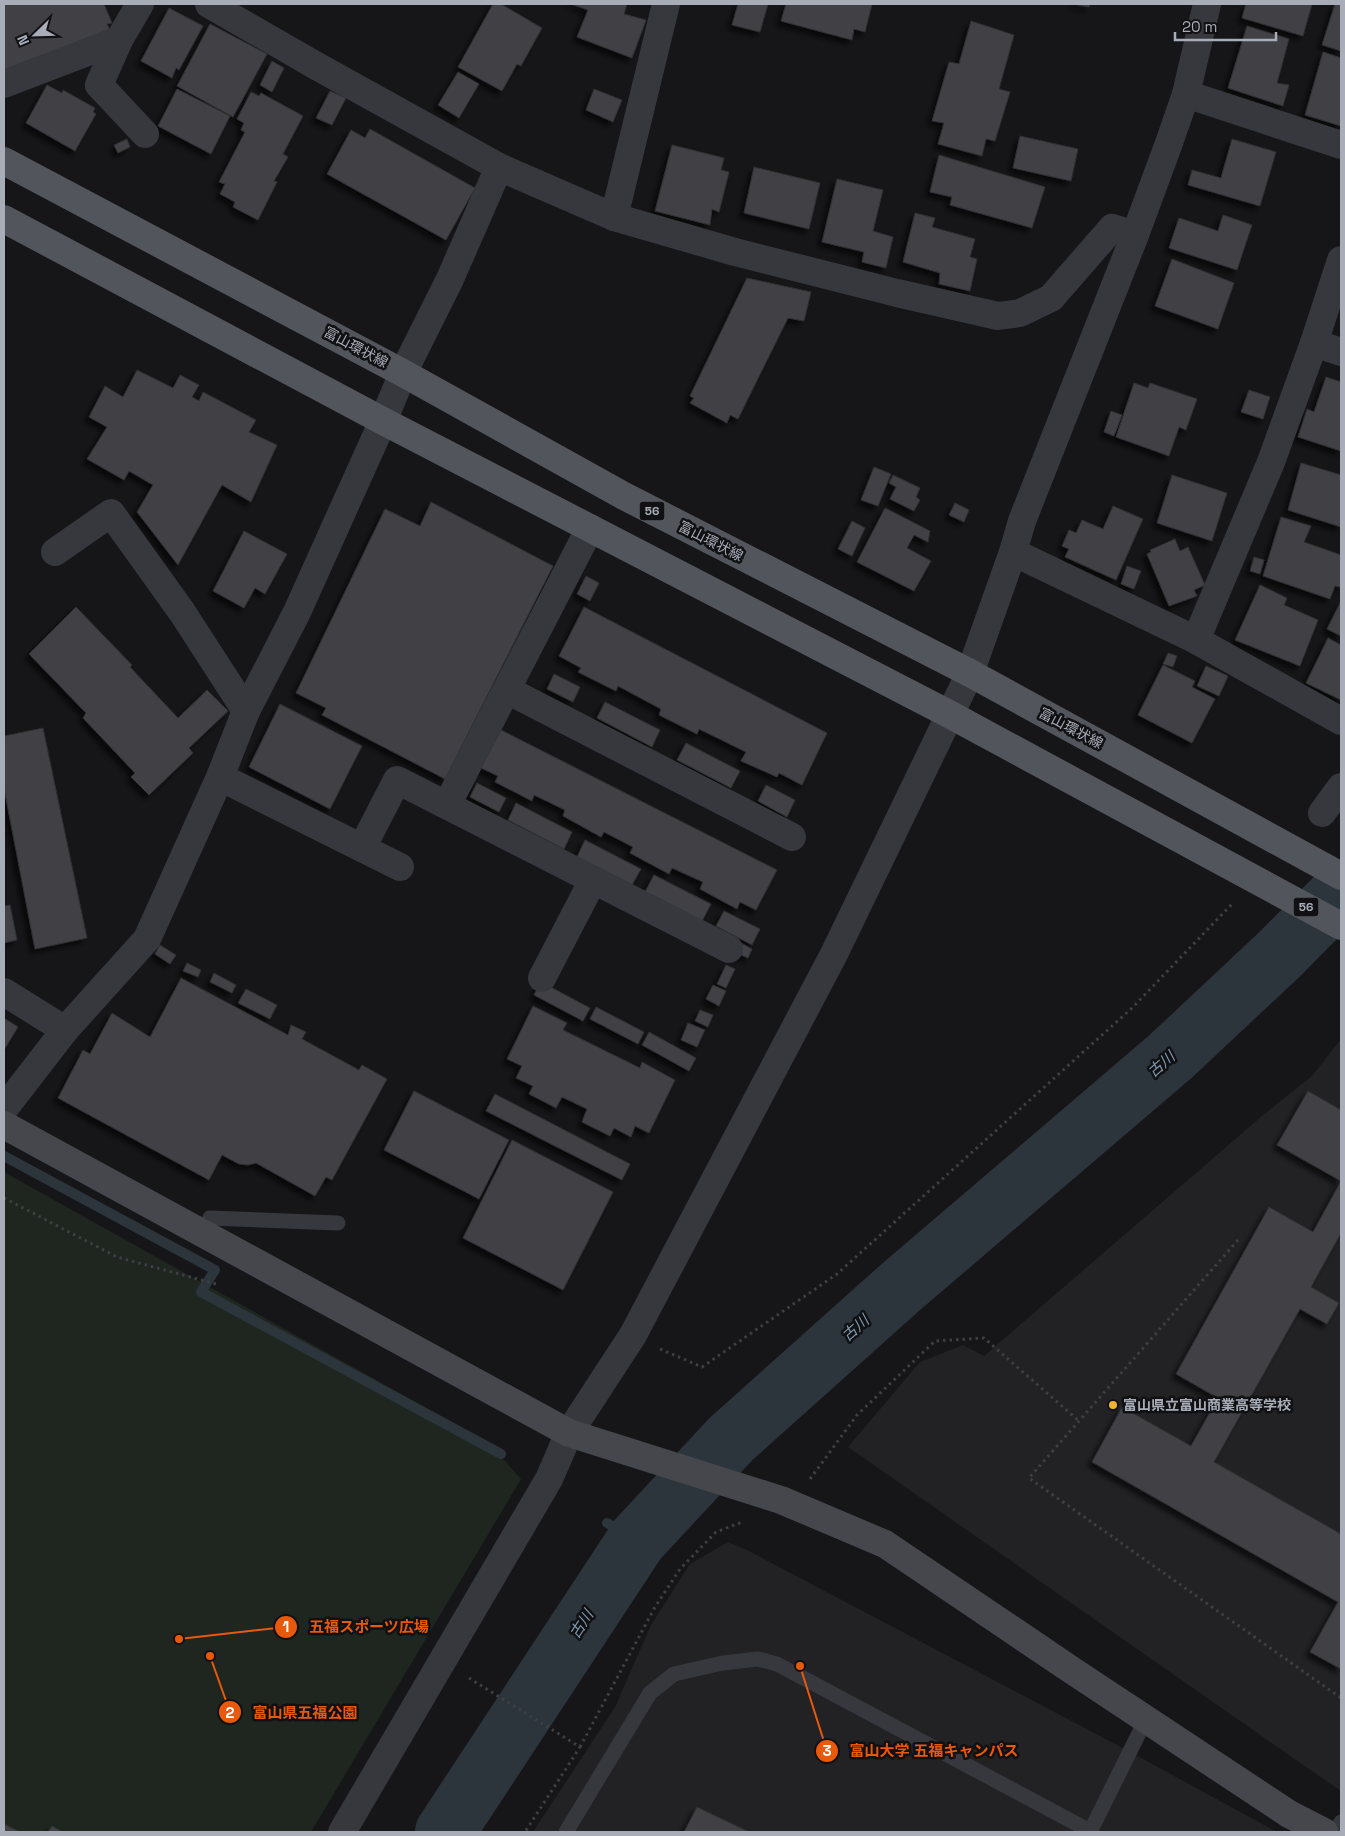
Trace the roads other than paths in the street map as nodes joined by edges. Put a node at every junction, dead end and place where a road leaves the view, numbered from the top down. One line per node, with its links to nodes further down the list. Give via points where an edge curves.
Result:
1 (140, 4): 6 (street)
2 (209, 4): 13 (street)
3 (666, 4): 14 (street)
4 (1185, 4): 7 (street)
5 (1207, 4): 7 (street)
6 (119, 40): 8 (street); 10 (street, via 99,85)
7 (1197, 41): 9 (street)
8 (4, 84)
9 (1186, 94): 11 (street); 16 (street)
10 (145, 134)
11 (1341, 145)
12 (4, 161): 20 (main road, 富山環状線 / 56)
13 (499, 167): 14 (street); 20 (street, via 450,279)
14 (614, 217): 16 (street, via 897,293 998,316 1020,313 1051,298 1112,228)
15 (4, 219): 21 (main road, 56)
16 (1135, 235): 24 (street, via 1022,521)
17 (1341, 260): 18 (street)
18 (1314, 343): 19 (street); 25 (street, via 1270,462)
19 (1341, 352)
20 (403, 373): 21 (street); 26 (main road, 富山環状線 / 56, via 624,496)
21 (383, 421): 22 (main road, 56); 28 (street, via 297,612)
22 (590, 528): 27 (street); 29 (main road, 56)
23 (55, 552): 28 (street, via 111,513 182,612)
24 (1013, 552): 25 (street); 26 (street)
25 (1196, 640): 30 (street)
26 (970, 673): 29 (street); 38 (main road, 富山環状線 / 56)
27 (507, 690): 33 (street); 35 (street)
28 (246, 711): 31 (street)
29 (950, 714): 40 (main road, 56); 49 (street, via 834,954 633,1335)
30 (1341, 721)
31 (220, 776): 36 (street); 44 (street, via 147,939)
32 (1341, 787): 34 (street)
33 (448, 805): 36 (street, via 397,780); 39 (street)
34 (1322, 813)
35 (792, 837)
36 (362, 848): 37 (street)
37 (400, 867)
38 (1341, 876)
39 (593, 880): 41 (street); 42 (street)
40 (1341, 926)
41 (729, 949)
42 (542, 978)
43 (4, 992): 44 (street)
44 (65, 1030): 45 (street)
45 (4, 1109)
46 (4, 1125): 48 (street)
47 (338, 1223): 48 (lane, via 210,1218)
48 (204, 1234): 49 (street)
49 (569, 1434): 50 (street, via 781,1500 885,1544); 52 (street, via 549,1480)
50 (1146, 1719): 54 (lane); 55 (street, via 1289,1814)
51 (1341, 1822): 56 (lane)
52 (342, 1832)
53 (566, 1832): 54 (lane, via 650,1693 674,1674 723,1662 758,1659 777,1664)
54 (1091, 1832)
55 (1324, 1832)
56 (1335, 1832)

